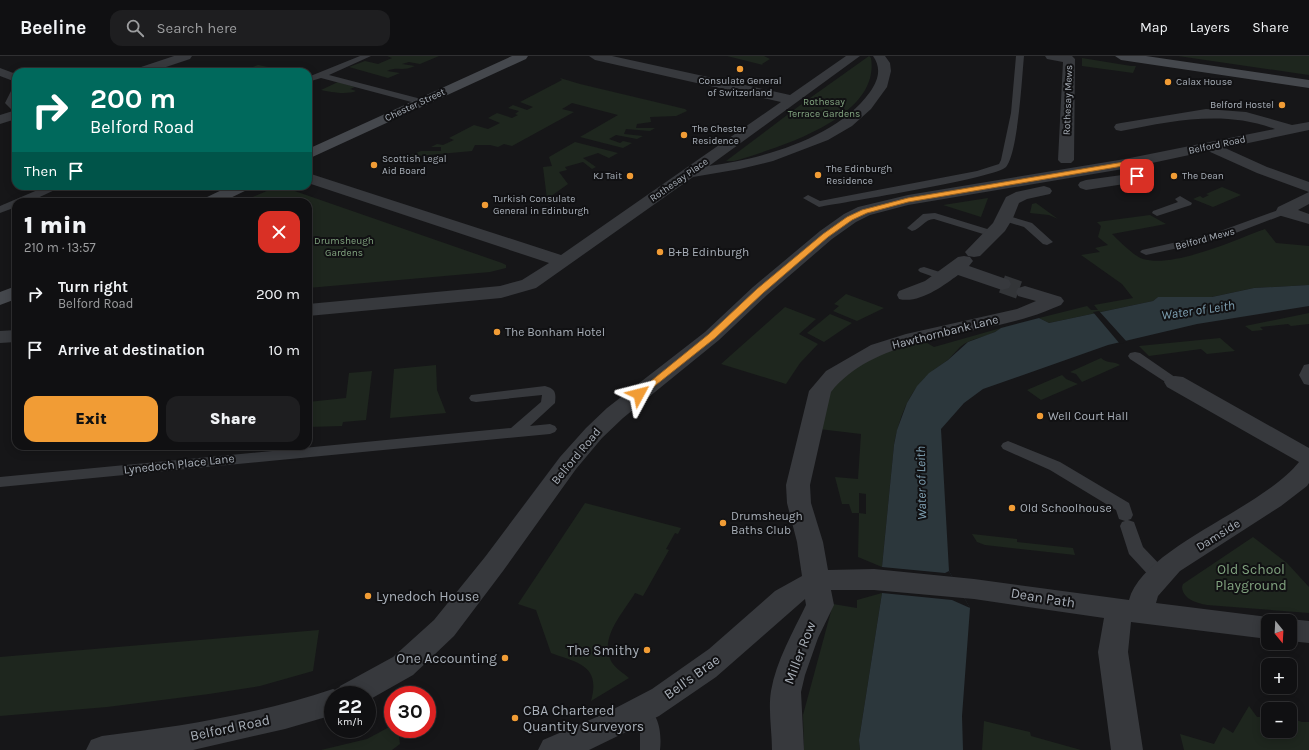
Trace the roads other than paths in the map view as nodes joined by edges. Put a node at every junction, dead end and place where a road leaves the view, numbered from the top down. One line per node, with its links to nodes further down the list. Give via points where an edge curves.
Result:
1 (186, 56): 10 (street)
2 (368, 56): 12 (lane)
3 (522, 56): 17 (street, Chester Street)
4 (595, 56): 16 (street)
5 (854, 56): 16 (street, Rothesay Place)
6 (879, 56): 28 (street, via 886,70 877,93 863,109 832,132 804,146 762,160)
7 (1020, 56): 37 (lane, via 1015,113 1006,160 1002,166 979,174 819,204)
8 (1051, 56): 25 (street, Rothesay Mews, via 1069,59)
9 (1120, 56): 15 (street)
10 (151, 68)
11 (0, 72): 13 (street)
12 (321, 74): 14 (lane); 17 (lane)
13 (12, 76)
14 (312, 78)
15 (1309, 84)
16 (792, 100): 28 (street, Rothesay Place)
17 (422, 102): 24 (street, Chester Street)
18 (12, 116): 19 (street)
19 (0, 120)
20 (1309, 126): 22 (street, Belford Road)
21 (1121, 127): 22 (street, via 1203,112 1217,112 1260,118)
22 (1291, 130): 23 (street, Belford Road)
23 (1211, 147): 26 (street); 29 (street, Belford Road)
24 (312, 153)
25 (1066, 160)
26 (1248, 164): 27 (street, via 1276,165); 31 (street)
27 (1309, 171)
28 (688, 174): 49 (street, Rothesay Place)
29 (1133, 174): 41 (street, Belford Road, via 1028,193 1016,197); 77 (street, Belford Road, via 896,203 864,211 838,226 760,291 712,336 615,413 594,433 568,463 444,628 403,666)
30 (312, 179): 49 (street)
31 (1309, 187)
32 (49, 190): 35 (lane)
33 (234, 190): 36 (street)
34 (1309, 197): 42 (street, Belford Mews)
35 (30, 198)
36 (218, 198)
37 (808, 198)
38 (1180, 199): 43 (lane, via 1187,203)
39 (12, 206): 40 (lane)
40 (0, 210)
41 (1008, 210): 46 (street); 47 (lane)
42 (1284, 211): 44 (street); 48 (lane, Belford Mews, via 1220,237)
43 (1157, 213)
44 (1309, 219)
45 (912, 228): 46 (lane, via 927,216 935,216)
46 (993, 234): 50 (street)
47 (1047, 242)
48 (1146, 252)
49 (563, 262): 57 (street, via 529,284 509,291)
50 (960, 264): 51 (lane); 52 (street); 55 (street, via 932,285)
51 (924, 270)
52 (1002, 284)
53 (1025, 292): 72 (street, Hawthornbank Lane, via 1054,301 1023,313 899,342 846,366 820,391 799,477 799,503 810,542)
54 (12, 294): 56 (street)
55 (904, 294)
56 (0, 299)
57 (312, 310)
58 (12, 336): 59 (street)
59 (0, 337)
60 (1134, 360): 63 (lane, via 1157,376)
61 (1309, 368): 62 (lane, via 1306,375)
62 (1309, 381)
63 (1175, 382): 68 (street)
64 (476, 398): 66 (lane, via 545,390 548,392 548,403)
65 (550, 429): 66 (lane, Lynedoch Place Lane)
66 (515, 432): 70 (lane, Lynedoch Place Lane)
67 (1008, 446): 71 (lane, via 1055,466 1122,508 1135,550)
68 (1309, 458)
69 (1309, 466): 71 (street, Damside, via 1298,480 1272,500 1171,564)
70 (0, 482)
71 (1159, 575): 73 (street, Damside)
72 (817, 582): 73 (street, Dean Path, via 859,579 976,589); 79 (street, Bell's Brae, via 785,599 698,674); 83 (street, Miller Row, via 820,605 796,657 786,692)
73 (1130, 611): 74 (street, Dean Path); 84 (street, Damside, via 1113,652)
74 (1261, 627)
75 (1297, 631): 76 (street)
76 (1309, 632)
77 (367, 686)
78 (324, 705): 80 (street, Belford Road, via 226,730 171,741)
79 (640, 712): 81 (street, Bell's Brae); 82 (lane, via 649,721 652,729)
80 (102, 750)
81 (554, 750)
82 (650, 750)
83 (788, 750)
84 (1127, 750)

